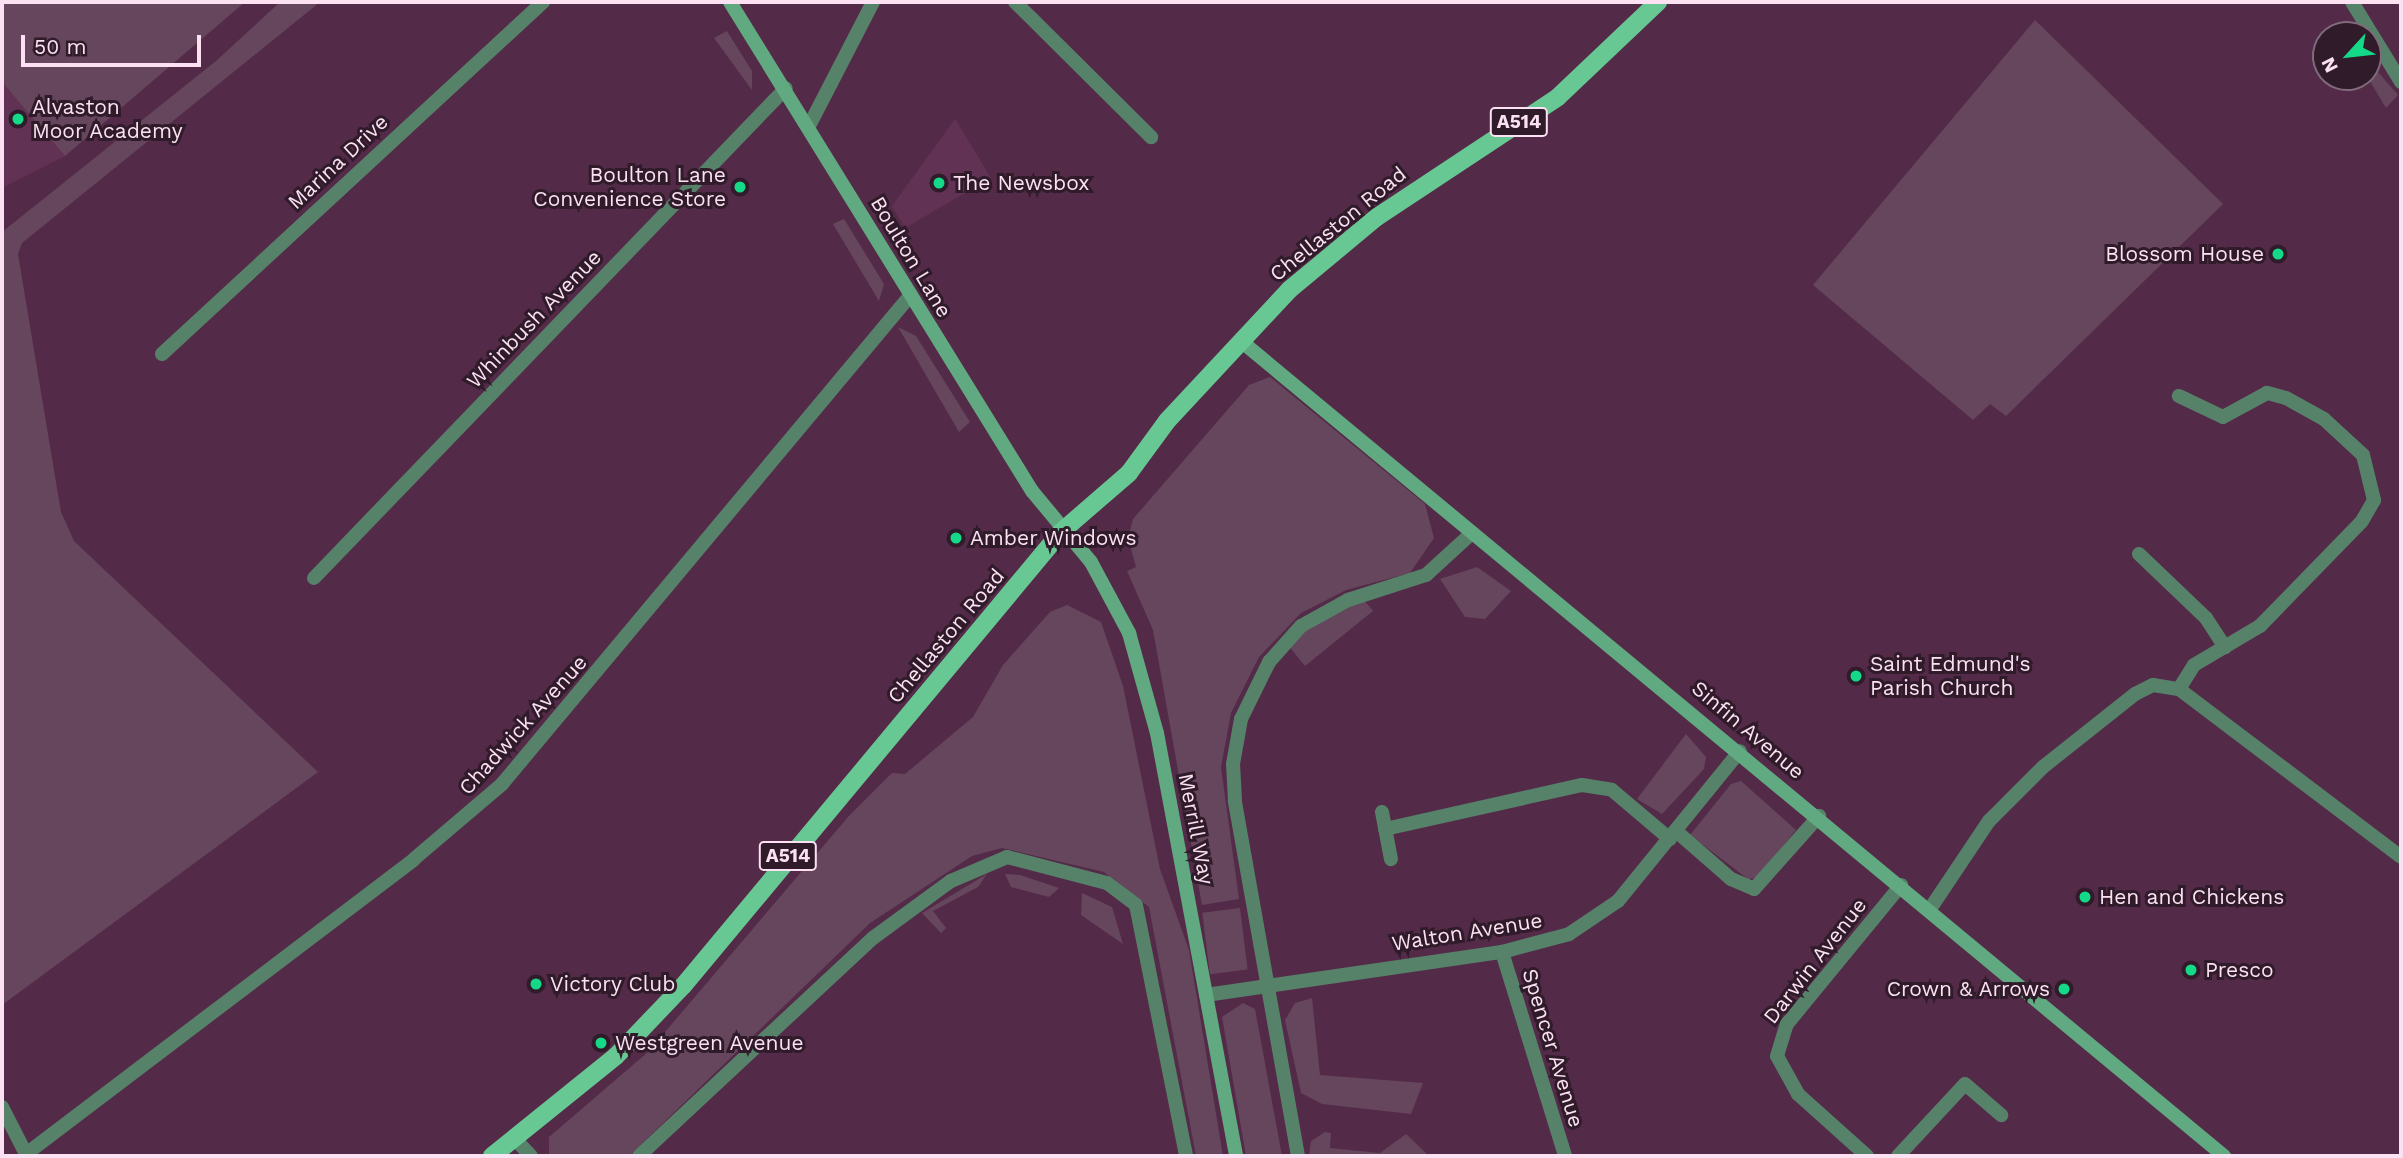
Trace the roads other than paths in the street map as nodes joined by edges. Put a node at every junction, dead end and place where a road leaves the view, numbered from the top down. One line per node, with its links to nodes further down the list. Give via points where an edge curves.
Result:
1 (543, 2): 13 (street, Marina Drive)
2 (730, 2): 8 (street, Boulton Lane)
3 (873, 2): 9 (street)
4 (1015, 2): 10 (street)
5 (1658, 2): 12 (main road, Chellaston Road / A514, via 1558,97 1365,226)
6 (2352, 2): 7 (street)
7 (2401, 82)
8 (786, 88): 9 (street, Boulton Lane); 18 (street, Whinbush Avenue)
9 (809, 126): 11 (street, Boulton Lane)
10 (1152, 137)
11 (909, 297): 15 (street, Boulton Lane); 36 (street, Chadwick Avenue, via 554,728 477,808)
12 (1241, 341): 15 (main road, Chellaston Road / A514, via 1129,473); 16 (street, Sinfin Avenue)
13 (162, 354)
14 (2179, 396): 19 (street, via 2200,411 2223,416 2267,393 2286,398 2324,419 2363,455 2372,483 2374,500 2362,521 2285,603)
15 (1061, 532): 32 (street, Merrill Way, via 1091,562 1142,673); 35 (main road, Chellaston Road / A514, via 683,986 617,1056)
16 (1472, 533): 21 (street, Sinfin Avenue); 31 (street, via 1426,576 1348,600 1301,626 1269,662 1246,706 1233,782)
17 (2139, 554): 19 (street, via 2206,618)
18 (314, 579)
19 (2225, 647): 20 (street, via 2194,665)
20 (2179, 689): 26 (street); 29 (street, via 2153,685 2135,694 2043,767 1982,830)
21 (1740, 751): 23 (street, Sinfin Avenue); 25 (street, Walton Avenue)
22 (1382, 812): 24 (street)
23 (1819, 816): 25 (street, via 1754,889 1737,883); 28 (street, Sinfin Avenue)
24 (1385, 830): 25 (street, via 1512,806 1582,785 1612,790); 27 (street)
25 (1673, 835): 30 (street, Walton Avenue, via 1592,922 1535,946)
26 (2401, 857)
27 (1391, 859)
28 (1901, 885): 29 (street, Sinfin Avenue); 44 (street, Darwin Avenue, via 1787,1024 1777,1056 1798,1094)
29 (1930, 909): 46 (street, Sinfin Avenue)
30 (1503, 952): 31 (street, Walton Avenue); 43 (street, Spencer Avenue)
31 (1267, 985): 32 (street, Walton Avenue); 42 (street)
32 (1206, 995): 41 (street, Merrill Way)
33 (2, 1107): 36 (street)
34 (2001, 1115): 45 (street, via 1965,1084)
35 (516, 1140): 37 (main road, Chellaston Road / A514); 38 (street)
36 (27, 1155)
37 (492, 1156)
38 (531, 1156)
39 (639, 1156): 40 (street, via 837,968 960,876 1007,857 1098,881 1125,893 1143,922)
40 (1186, 1156)
41 (1236, 1156)
42 (1298, 1156)
43 (1565, 1156)
44 (1867, 1156)
45 (1898, 1156)
46 (2224, 1156)

